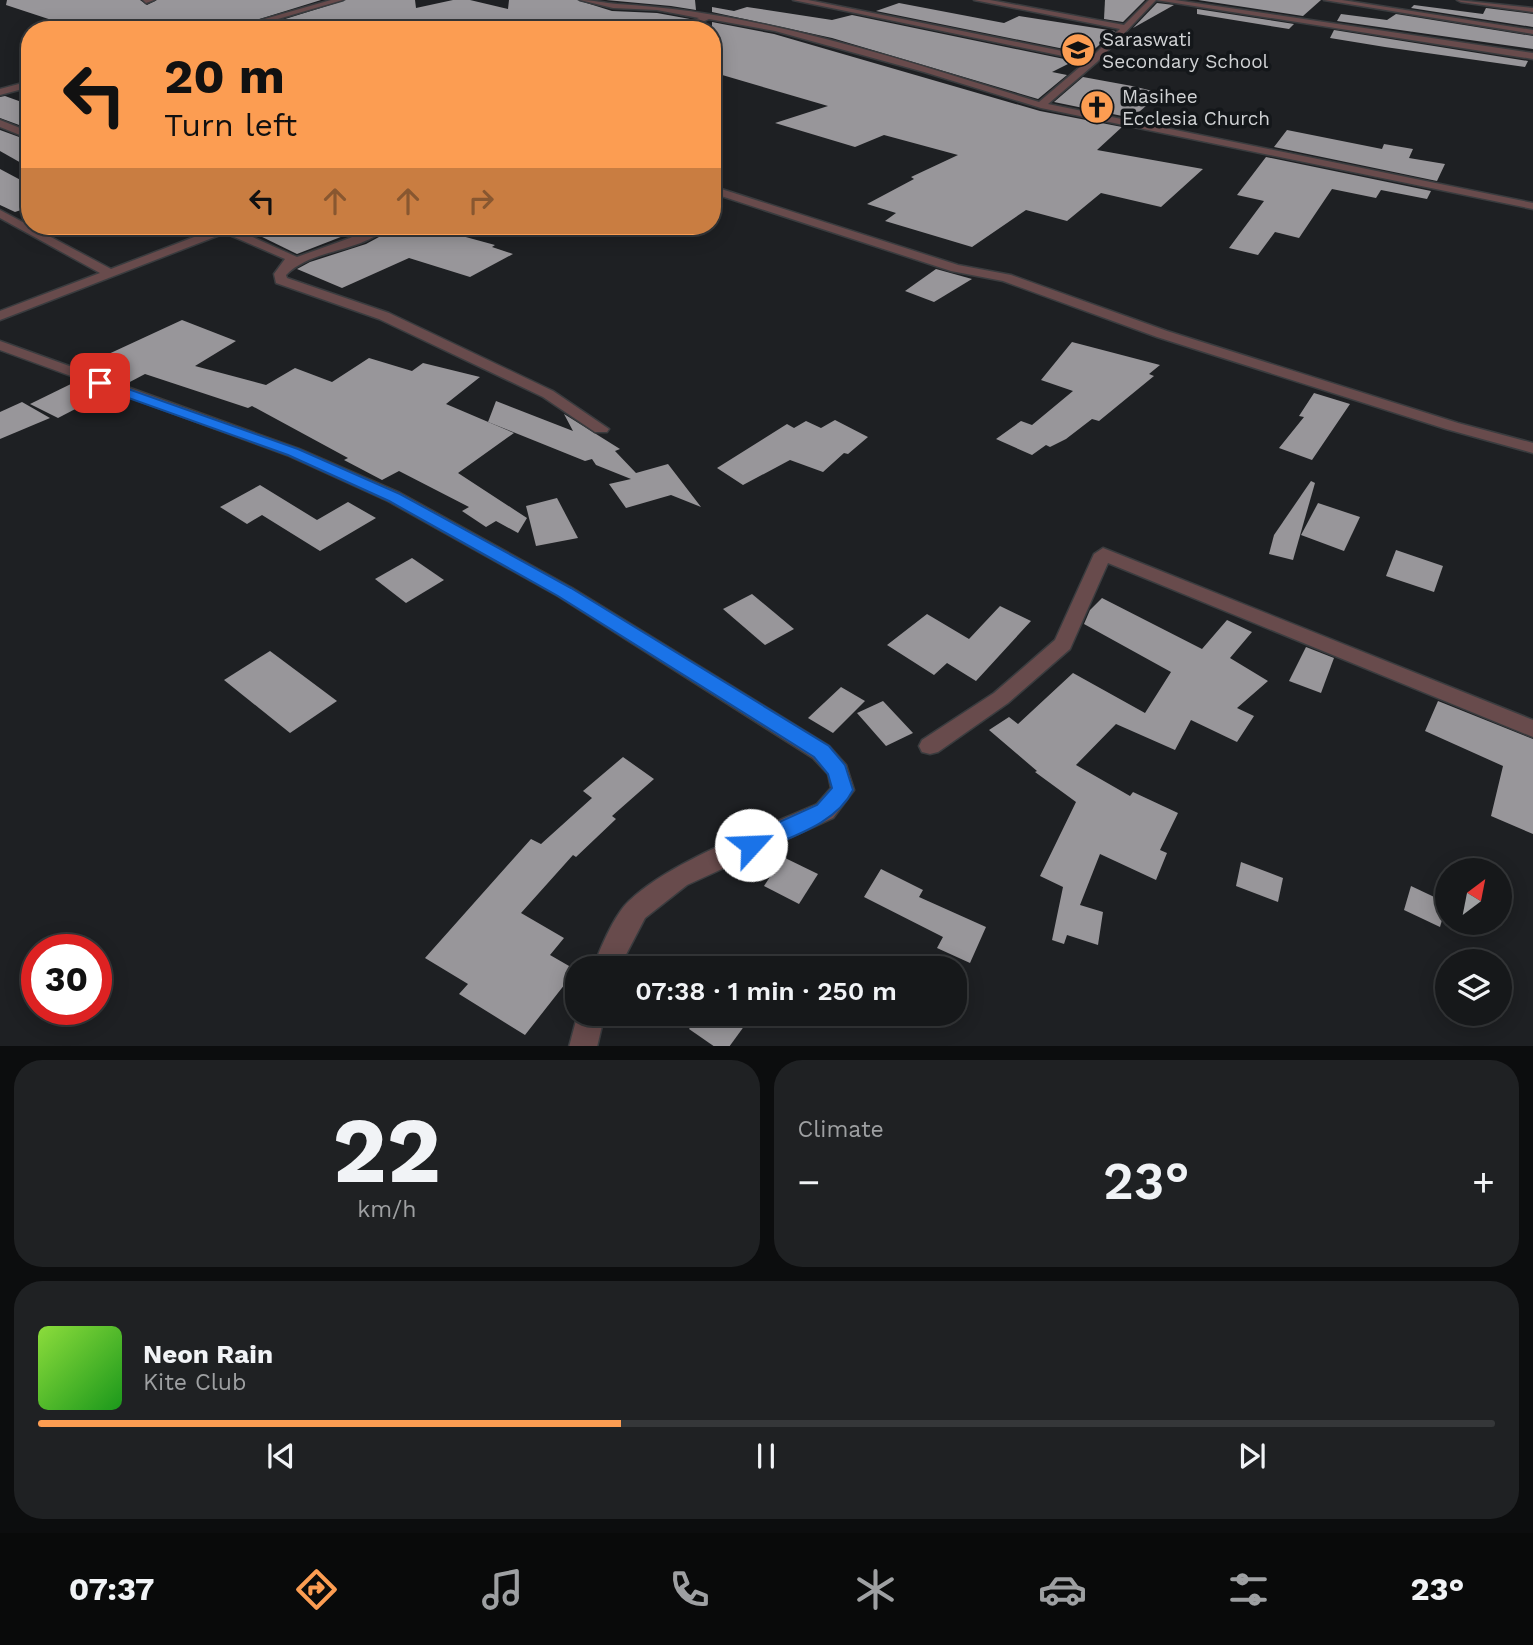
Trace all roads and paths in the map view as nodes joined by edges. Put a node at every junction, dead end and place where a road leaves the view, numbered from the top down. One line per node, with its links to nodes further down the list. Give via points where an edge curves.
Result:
1 (339, 0): 11 (street)
2 (584, 0): 10 (street)
3 (797, 0): 16 (street)
4 (978, 0): 13 (street)
5 (1153, 0): 13 (street)
6 (1160, 0): 15 (street)
7 (1328, 0): 14 (street)
8 (1461, 0): 9 (street)
9 (1533, 10)
10 (708, 17): 12 (street); 19 (street, via 776,29)
11 (263, 21)
12 (698, 21)
13 (1124, 27): 16 (street)
14 (1533, 32)
15 (1533, 56)
16 (1094, 60): 19 (street)
17 (21, 86): 18 (street)
18 (0, 92)
19 (1041, 105): 23 (street)
20 (0, 123): 21 (street)
21 (21, 132)
22 (721, 192): 35 (street, via 955,268 1006,278 1162,334)
23 (1533, 206)
24 (0, 213): 25 (street)
25 (21, 225)
26 (40, 235): 31 (street)
27 (202, 235): 31 (street)
28 (241, 235): 30 (street, via 291,257)
29 (365, 235): 30 (street)
30 (290, 264): 34 (street, via 280,274 281,280 384,316 548,394)
31 (109, 273): 32 (street)
32 (0, 316)
33 (0, 345): 38 (street, via 293,452 394,497 565,592 821,752 838,771 843,790 825,811 678,878 636,910)
34 (601, 429)
35 (1533, 448)
36 (1533, 729): 37 (street, via 1103,554 1063,644 1001,698)
37 (930, 746)
38 (610, 956)
39 (588, 1026): 40 (street)
40 (583, 1046)

